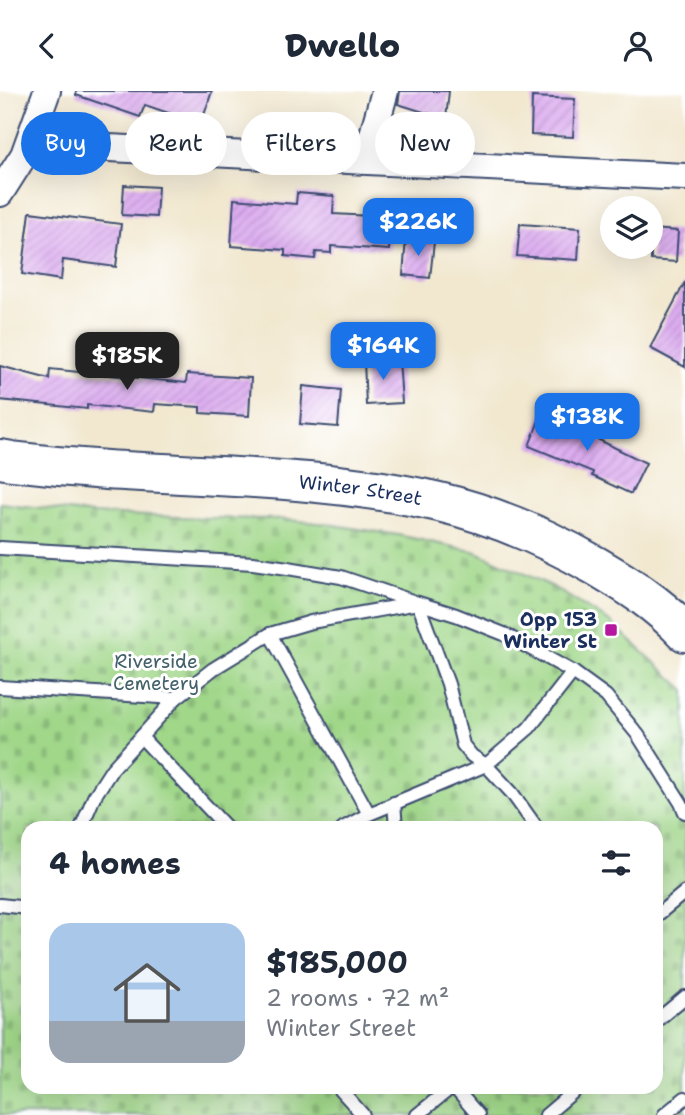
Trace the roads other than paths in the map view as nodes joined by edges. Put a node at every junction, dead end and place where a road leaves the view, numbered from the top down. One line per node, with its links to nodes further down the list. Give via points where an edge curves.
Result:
1 (47, 91): 3 (street)
2 (385, 91): 6 (street)
3 (40, 112)
4 (111, 148): 6 (street)
5 (21, 160): 8 (street)
6 (366, 160): 7 (street)
7 (685, 177)
8 (0, 193)
9 (0, 459): 12 (main road, Winter Street, via 320,483 442,503 484,515 569,551 635,590)
10 (0, 548): 11 (lane, via 253,563 341,577)
11 (418, 603): 13 (lane); 14 (lane, via 504,634); 18 (lane, via 448,684 463,745)
12 (685, 632)
13 (271, 634): 16 (lane); 21 (lane)
14 (573, 672): 18 (lane, via 529,727); 20 (lane, via 606,696 638,735)
15 (0, 687): 16 (lane)
16 (176, 698): 17 (lane)
17 (141, 737): 22 (lane, via 113,769); 23 (lane)
18 (486, 765): 19 (lane); 26 (lane)
19 (394, 803): 21 (lane); 25 (lane)
20 (685, 813)
21 (369, 814): 24 (lane)
22 (84, 821)
23 (220, 821)
24 (356, 821)
25 (395, 821)
26 (532, 821)
27 (685, 892): 30 (lane)
28 (0, 905): 29 (lane)
29 (21, 907)
30 (663, 910)
31 (685, 997): 32 (lane)
32 (663, 1015)
33 (344, 1094): 38 (lane)
34 (444, 1094): 39 (lane)
35 (459, 1094): 40 (lane)
36 (571, 1094): 41 (lane)
37 (685, 1098): 42 (lane)
38 (363, 1115)
39 (418, 1115)
40 (478, 1115)
41 (546, 1115)
42 (664, 1115)

